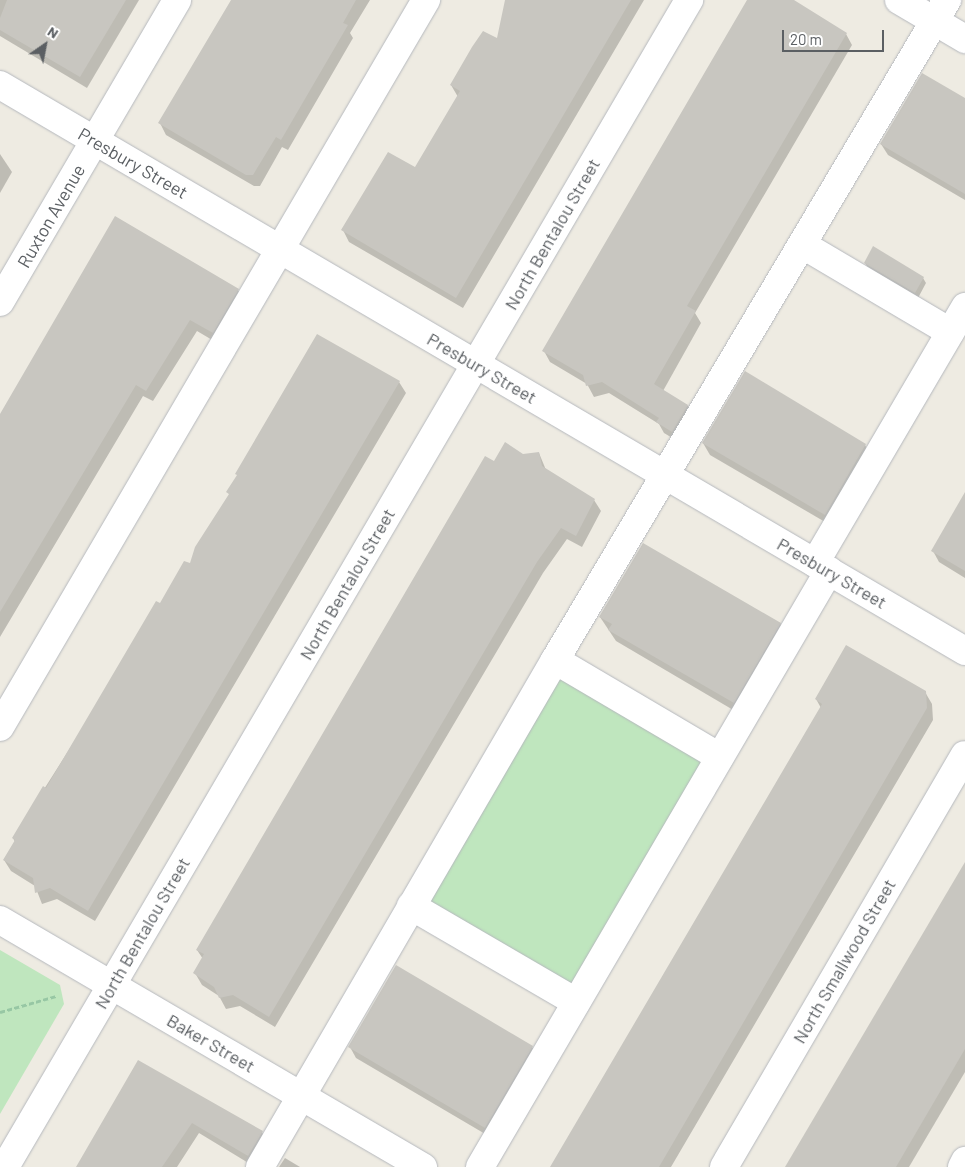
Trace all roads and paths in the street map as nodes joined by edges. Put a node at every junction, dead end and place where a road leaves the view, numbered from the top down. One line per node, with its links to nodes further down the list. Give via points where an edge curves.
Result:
1 (177, 0): 8 (street, Ruxton Avenue)
2 (426, 0): 10 (street)
3 (689, 0): 14 (street, North Bentalou Street)
4 (899, 0): 5 (street)
5 (940, 10): 6 (street); 9 (street)
6 (965, 39)
7 (0, 85): 8 (street, Presbury Street)
8 (94, 140): 10 (street, Presbury Street); 11 (street, Ruxton Avenue)
9 (803, 245): 13 (street); 15 (street)
10 (280, 249): 14 (street, Presbury Street); 19 (street)
11 (0, 302)
12 (965, 308): 13 (street)
13 (950, 332): 16 (street)
14 (476, 364): 15 (street, Presbury Street); 24 (street, North Bentalou Street)
15 (666, 476): 16 (street, Presbury Street); 18 (street)
16 (822, 567): 17 (street, Presbury Street); 21 (street)
17 (965, 651)
18 (555, 660): 21 (street); 22 (street)
19 (0, 727)
20 (965, 755): 34 (street, North Smallwood Street)
21 (720, 757): 26 (street)
22 (411, 906): 26 (street); 28 (street)
23 (0, 920): 24 (street, Baker Street)
24 (112, 985): 28 (street, Baker Street); 30 (street, North Bentalou Street)
25 (56, 996): 27 (path)
26 (576, 1002): 33 (street)
27 (0, 1012)
28 (300, 1096): 31 (street); 32 (street, Baker Street)
29 (965, 1162): 35 (street)
30 (5, 1167)
31 (260, 1167)
32 (423, 1167)
33 (480, 1167)
34 (724, 1167)
35 (962, 1167)

